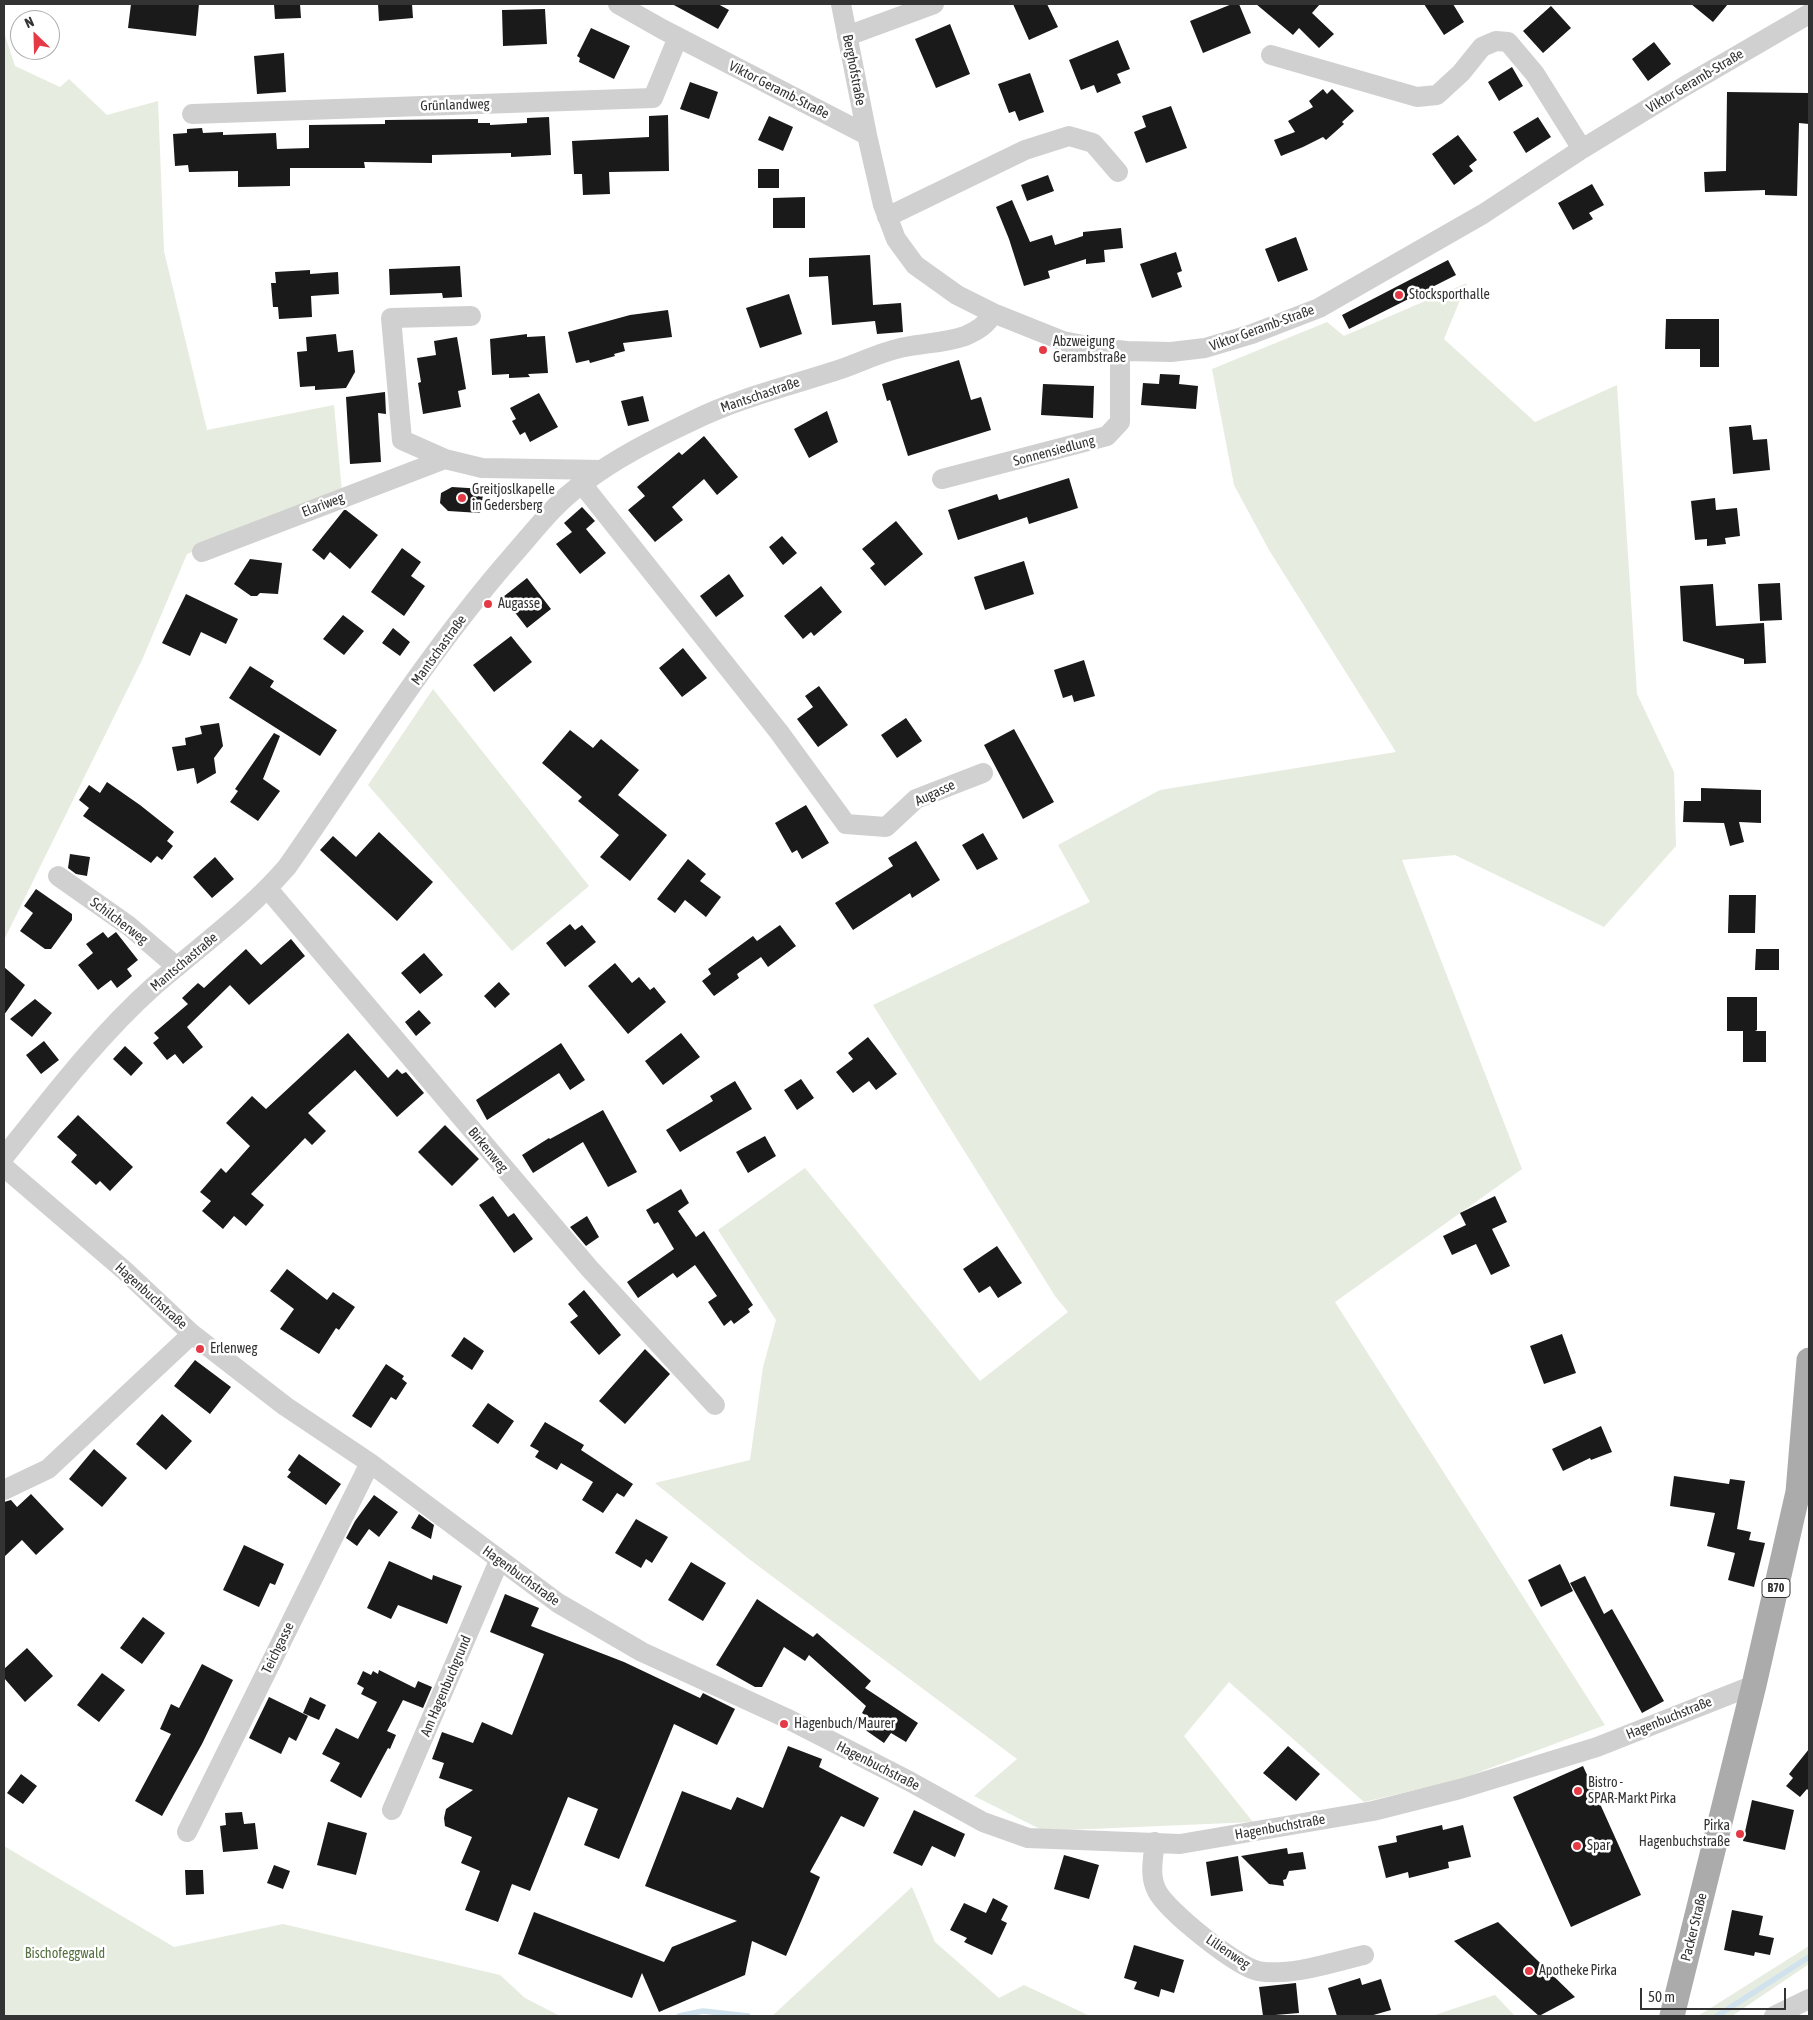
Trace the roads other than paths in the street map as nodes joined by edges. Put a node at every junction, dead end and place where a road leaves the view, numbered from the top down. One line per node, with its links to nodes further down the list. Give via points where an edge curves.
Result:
1 (618, 4): 6 (street, Viktor Geramb-Straße)
2 (841, 4): 5 (street, Berghofstraße)
3 (934, 4): 5 (street)
4 (1809, 14): 10 (street, Viktor Geramb-Straße)
5 (848, 36): 9 (street, Berghofstraße)
6 (678, 37): 8 (street, Grünlandweg, via 653,98); 9 (street, Viktor Geramb-Straße)
7 (1271, 55): 10 (street, via 1416,97 1437,95 1462,73 1482,47 1496,41 1508,42 1535,74)
8 (192, 114)
9 (866, 135): 12 (street, Viktor Geramb-Straße)
10 (1582, 149): 15 (street, Viktor Geramb-Straße, via 1483,214 1319,308 1205,348 1171,352)
11 (1118, 172): 12 (street, via 1093,143 1069,136 1025,150)
12 (887, 217): 13 (street, Viktor Geramb-Straße, via 896,239 915,265 956,295)
13 (993, 313): 15 (street, Viktor Geramb-Straße, via 1062,341); 17 (street, Mantschastraße, via 988,324 966,336 904,347 707,413 648,442)
14 (471, 316): 16 (street, via 391,318 402,440)
15 (1120, 351): 18 (street, Sonnensiedlung, via 1120,422 1107,436)
16 (445, 459): 17 (street, via 482,468); 20 (street, Elariweg)
17 (602, 470): 19 (street, Mantschastraße)
18 (942, 479)
19 (582, 484): 21 (street, Augasse, via 778,732 846,824 886,827 916,799); 23 (street, Mantschastraße, via 558,504 478,595 287,867)
20 (202, 552)
21 (982, 773)
22 (58, 876): 24 (street, Schilcherweg, via 129,926)
23 (268, 889): 24 (street, Mantschastraße); 29 (street, Birkenweg, via 588,1268)
24 (177, 968): 25 (street, Mantschastraße, via 142,997 110,1031)
25 (4, 1157)
26 (4, 1167): 27 (street, Hagenbuchstraße, via 124,1270)
27 (192, 1334): 30 (street, Hagenbuchstraße, via 285,1406); 31 (street, via 48,1469)
28 (1809, 1360): 32 (main road, B70)
29 (715, 1405)
30 (370, 1463): 33 (street, Hagenbuchstraße); 36 (street, Teichgasse)
31 (4, 1490)
32 (1804, 1493): 34 (main road, B70)
33 (499, 1561): 35 (street, Am Hagenbuchgrund); 37 (street, Hagenbuchstraße, via 558,1603 642,1652 786,1718 983,1822 1028,1838)
34 (1754, 1685): 37 (street, Hagenbuchstraße, via 1597,1747 1460,1789 1373,1811 1180,1844); 40 (main road, Packer Straße / B70)
35 (392, 1810)
36 (187, 1832)
37 (1155, 1842): 38 (street, Lilienweg, via 1151,1873 1157,1892 1179,1916 1246,1967 1273,1972)
38 (1364, 1955)
39 (1809, 1999): 41 (street)
40 (1672, 2016)
41 (1774, 2016)

